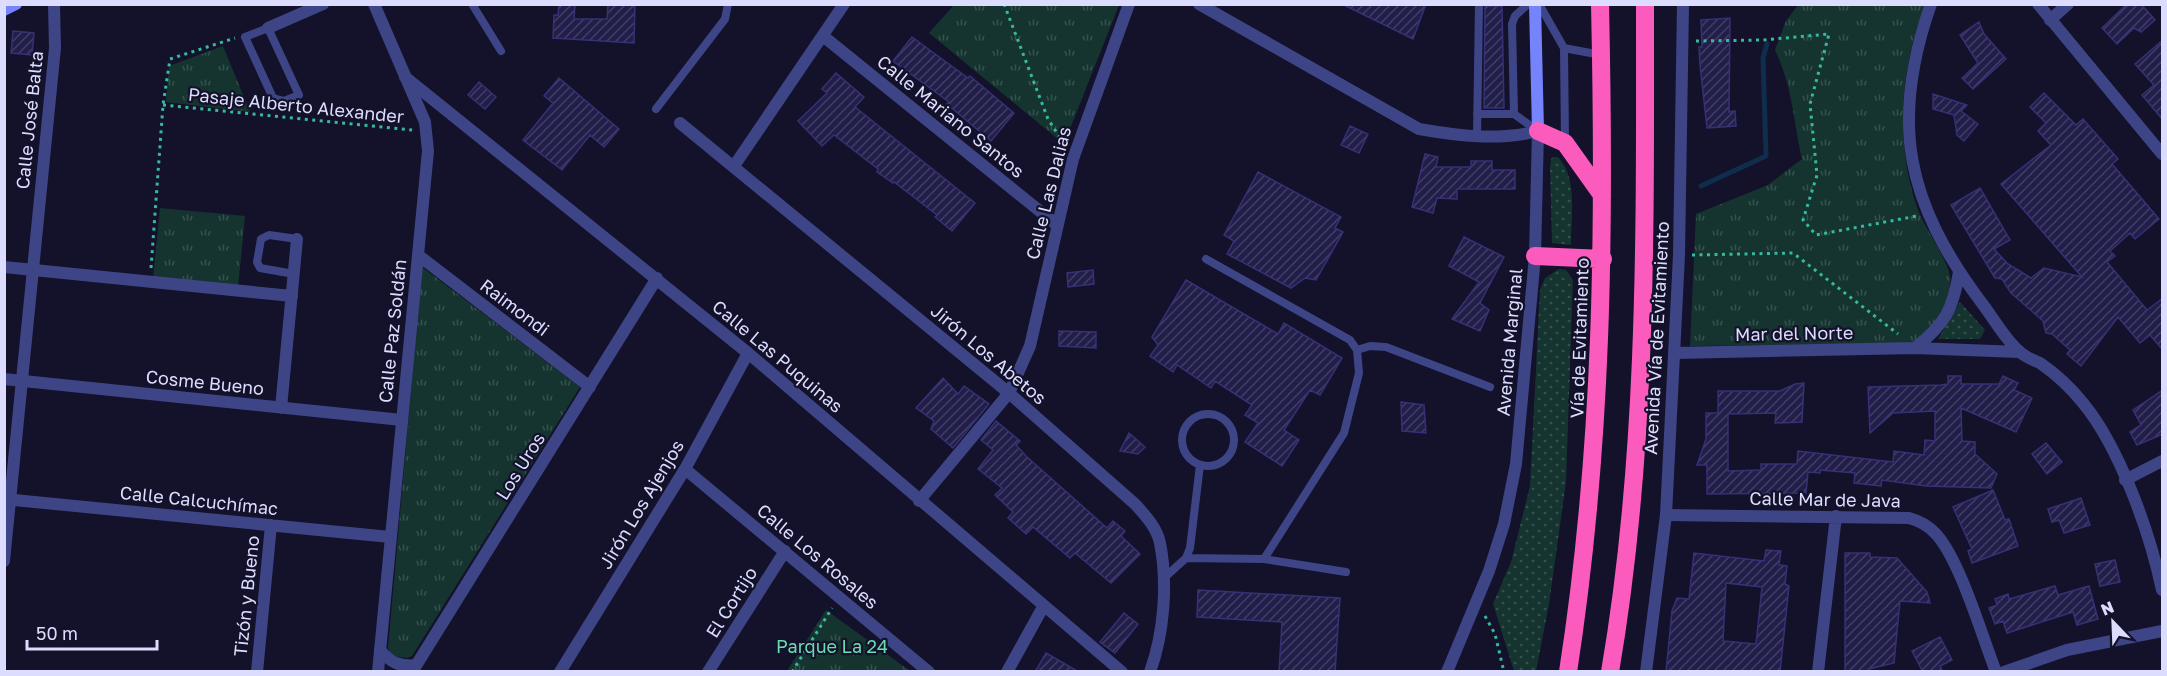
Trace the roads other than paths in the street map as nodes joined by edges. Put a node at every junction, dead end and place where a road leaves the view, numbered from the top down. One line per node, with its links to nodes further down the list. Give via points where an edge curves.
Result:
1 (16, 4): 19 (main road)
2 (54, 4): 44 (street, Calle José Balta, via 55,48)
3 (323, 4): 21 (street)
4 (374, 4): 26 (street, Calle Paz Soldán)
5 (472, 4): 24 (lane)
6 (728, 4): 27 (lane, via 725,19)
7 (844, 4): 22 (street)
8 (1129, 4): 37 (street, Calle Las Dalias, via 1073,159)
9 (1199, 4): 32 (street, via 1419,129)
10 (1479, 4): 28 (lane)
11 (1528, 4): 29 (lane, via 1512,24)
12 (1537, 4): 23 (lane); 31 (main road, Avenida Marginal)
13 (1600, 4): 25 (highway, Vía de Evitamiento)
14 (1644, 4): 92 (highway, via 1641,373 1625,561)
15 (1683, 4): 53 (street, Avenida Vía de Evitamiento)
16 (1931, 4): 45 (street, via 1918,40 1908,96 1909,137 1926,212)
17 (2038, 4): 20 (street)
18 (2068, 4): 20 (street)
19 (4, 10)
20 (2050, 20): 34 (street)
21 (268, 28): 21 (lane, via 245,37 273,99 284,101 299,95)
22 (823, 36): 35 (street); 37 (street, Calle Mariano Santos)
23 (1564, 48): 25 (lane); 33 (lane)
24 (501, 51)
25 (1601, 55): 36 (highway, Vía de Evitamiento)
26 (405, 77): 39 (street, Calle Paz Soldán, via 425,122 428,151); 47 (street, Calle Las Puquinas)
27 (656, 109)
28 (1477, 114): 29 (lane); 32 (lane)
29 (1514, 114): 31 (lane)
30 (680, 123): 35 (street, Jirón Los Abetos)
31 (1538, 131): 32 (street, via 1515,136); 33 (highway); 40 (street, Avenida Marginal)
32 (1477, 136)
33 (1565, 143): 36 (highway)
34 (2163, 154)
35 (734, 166): 58 (street, Jirón Los Abetos)
36 (1603, 195): 41 (highway, Vía de Evitamiento)
37 (1057, 225): 58 (street, Calle Las Dalias, via 1030,346)
38 (297, 239): 46 (street); 46 (lane, via 269,235 261,239 257,262 260,268)
39 (418, 255): 56 (street, Raimondi); 60 (street, Calle Paz Soldán)
40 (1535, 256): 41 (highway); 90 (street, Avenida Marginal, via 1516,464 1504,524)
41 (1603, 258): 91 (highway, Vía de Evitamiento, via 1594,462)
42 (1206, 259): 50 (lane, via 1350,340)
43 (4, 267): 44 (street)
44 (32, 270): 48 (street); 55 (street, Calle José Balta)
45 (1959, 272): 49 (street, via 1954,302 1939,329); 51 (street)
46 (294, 274): 48 (street)
47 (657, 278): 52 (street, Calle Las Puquinas); 56 (street, Los Uros)
48 (292, 296): 59 (street)
49 (1916, 348): 51 (street, Mar del Norte); 53 (street, Mar del Norte)
50 (1357, 350): 57 (lane, via 1386,347); 73 (lane, via 1359,373 1344,433)
51 (2019, 352): 64 (street, via 2055,374 2083,402)
52 (748, 353): 63 (street, Jirón Los Ajenjos); 66 (street, Calle Las Puquinas)
53 (1674, 353): 67 (street, Avenida Vía de Evitamiento)
54 (4, 379): 55 (street, Cosme Bueno)
55 (21, 381): 59 (street, Cosme Bueno); 65 (street, Calle José Balta)
56 (590, 387): 81 (street, Los Uros)
57 (1490, 387)
58 (1009, 393): 66 (street, Calle Las Dalias); 76 (street, Jirón Los Abetos, via 1135,504 1150,522 1160,542)
59 (281, 408): 60 (street, Cosme Bueno)
60 (402, 420): 70 (street, Calle Paz Soldán)
61 (2163, 461): 64 (street)
62 (1200, 465): 62 (lane, via 1183,447 1184,430 1203,414 1220,417 1233,429 1234,446 1225,461 1209,467); 72 (lane)
63 (685, 469): 71 (street, Calle Los Rosales); 84 (street, Jirón Los Ajenjos)
64 (2125, 480): 77 (street, via 2148,536)
65 (8, 499): 69 (street, Calle Calcuchímac); 74 (street, Calle José Balta)
66 (919, 501): 78 (street, Calle Las Puquinas)
67 (1666, 515): 68 (street, Calle Mar de Java); 93 (street, Avenida Vía de Evitamiento)
68 (1836, 516): 94 (street); 95 (street, Calle Mar de Java, via 1909,518 1937,535 1953,561)
69 (271, 525): 70 (street, Calle Calcuchímac); 82 (street, Tizón y Bueno)
70 (390, 537): 80 (street, Calle Paz Soldán)
71 (785, 551): 85 (street, El Cortijo); 86 (street, Calle Los Rosales)
72 (1186, 558): 73 (lane); 76 (lane)
73 (1264, 559): 75 (lane)
74 (4, 561)
75 (1346, 572)
76 (1163, 580): 89 (street, Jirón Los Abetos, via 1162,623)
77 (2163, 590)
78 (1043, 607): 87 (street); 88 (street, Calle Las Puquinas)
79 (2163, 631): 96 (street, via 2067,650)
80 (380, 650): 81 (street, via 388,660); 83 (street, Calle Paz Soldán)
81 (414, 668)
82 (256, 672)
83 (378, 672)
84 (560, 672)
85 (708, 672)
86 (929, 672)
87 (1007, 672)
88 (1122, 672)
89 (1150, 672)
90 (1447, 672)
91 (1568, 672)
92 (1610, 672)
93 (1646, 672)
94 (1818, 672)
95 (1996, 672)
96 (2004, 672)

